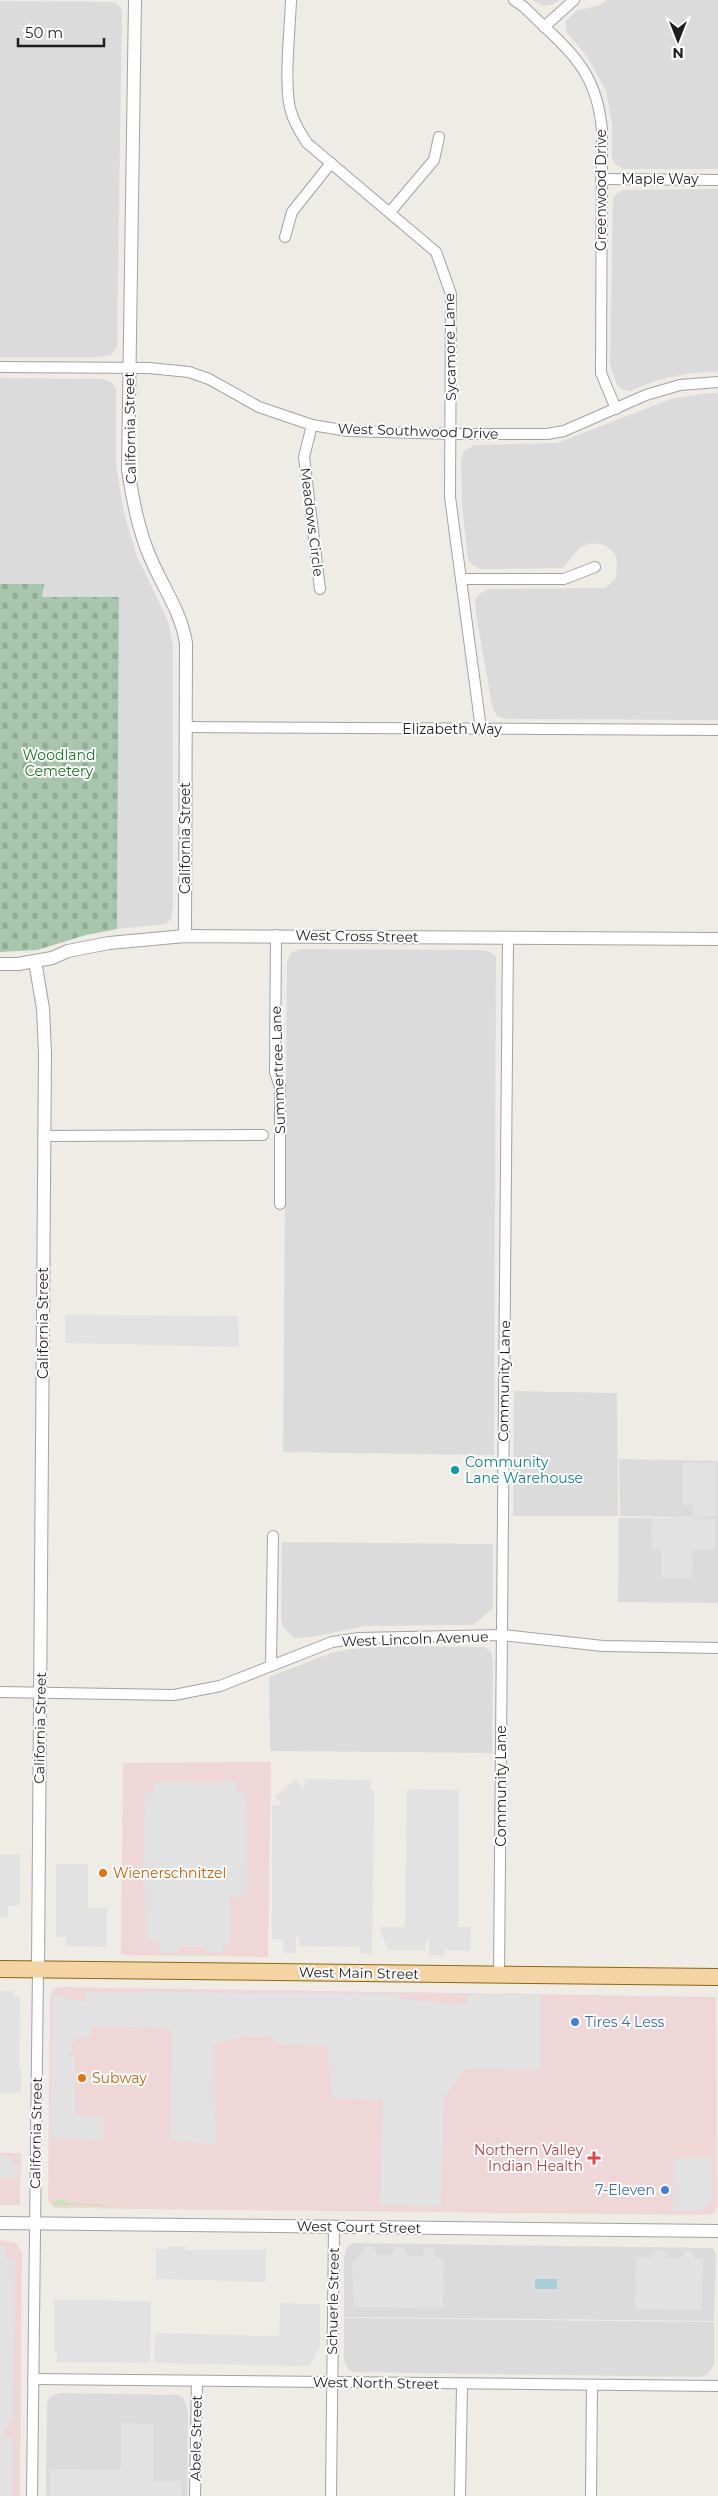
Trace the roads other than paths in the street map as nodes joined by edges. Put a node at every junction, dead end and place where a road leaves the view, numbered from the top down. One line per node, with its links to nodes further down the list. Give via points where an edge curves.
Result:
1 (135, 0): 13 (street, California Street)
2 (291, 0): 7 (street, Sycamore Lane, via 290,107 296,126 307,143)
3 (514, 0): 5 (street, Greenwood Drive)
4 (574, 0): 5 (street)
5 (544, 27): 8 (street, Greenwood Drive, via 581,64 595,89 602,131)
6 (439, 137): 10 (street, via 434,160)
7 (331, 163): 10 (street, Sycamore Lane); 11 (street, via 292,212)
8 (601, 179): 9 (street, Maple Way); 15 (street, Greenwood Drive, via 602,373)
9 (718, 180)
10 (390, 212): 17 (street, Sycamore Lane, via 436,252 451,294)
11 (285, 237)
12 (0, 367): 13 (street, West Southwood Drive)
13 (129, 368): 16 (street, West Southwood Drive, via 188,372 210,379 259,407); 21 (street, California Street, via 131,489 146,547 177,610 184,632)
14 (718, 382): 15 (street, West Southwood Drive, via 680,385 646,395)
15 (616, 409): 17 (street, West Southwood Drive, via 564,431 547,434)
16 (312, 425): 17 (street, West Southwood Drive, via 348,431); 20 (street, Meadows Circle, via 304,457)
17 (451, 434): 19 (street, Sycamore Lane, via 452,525)
18 (595, 567): 19 (street, via 564,579)
19 (461, 579): 22 (street, Sycamore Lane)
20 (320, 590)
21 (186, 727): 22 (street, Elizabeth Way); 25 (street, California Street)
22 (481, 729): 23 (street, Elizabeth Way)
23 (718, 730)
24 (276, 935): 25 (street, West Cross Street); 26 (street, West Cross Street); 32 (street, Summertree Lane, via 275,1072 280,1087)
25 (185, 936): 28 (street, West Cross Street, via 86,947)
26 (508, 938): 27 (street, West Cross Street); 34 (street, Community Lane)
27 (718, 939)
28 (35, 961): 29 (street, West Cross Street); 31 (street, California Street, via 44,1028)
29 (0, 964)
30 (263, 1135): 31 (street)
31 (44, 1136): 38 (street, California Street)
32 (280, 1204)
33 (273, 1536): 36 (street)
34 (502, 1636): 35 (street, West Lincoln Avenue, via 603,1646); 36 (street, West Lincoln Avenue, via 359,1638 332,1642); 41 (street, Community Lane)
35 (718, 1648)
36 (271, 1666): 38 (street, West Lincoln Avenue, via 220,1686 174,1695)
37 (0, 1692): 38 (street, West Lincoln Avenue)
38 (40, 1693): 40 (street, California Street)
39 (0, 1969): 40 (main road, West Main Street)
40 (38, 1969): 41 (main road, West Main Street); 44 (street, California Street)
41 (499, 1974): 42 (main road, West Main Street)
42 (718, 1977)
43 (0, 2223): 44 (street, West Court Street)
44 (34, 2224): 45 (street, West Court Street); 47 (street, California Street)
45 (334, 2227): 46 (street, West Court Street); 49 (street, Schuerle Street)
46 (718, 2231)
47 (33, 2379): 48 (street, West North Street); 53 (street, California Street)
48 (198, 2381): 49 (street, West North Street); 54 (street, Abele Street)
49 (332, 2382): 50 (street, West North Street); 55 (street, Schuerle Street)
50 (462, 2385): 51 (street, West North Street); 56 (street)
51 (592, 2385): 52 (street, West North Street); 57 (street)
52 (718, 2386)
53 (32, 2496)
54 (195, 2496)
55 (331, 2496)
56 (460, 2496)
57 (591, 2496)

